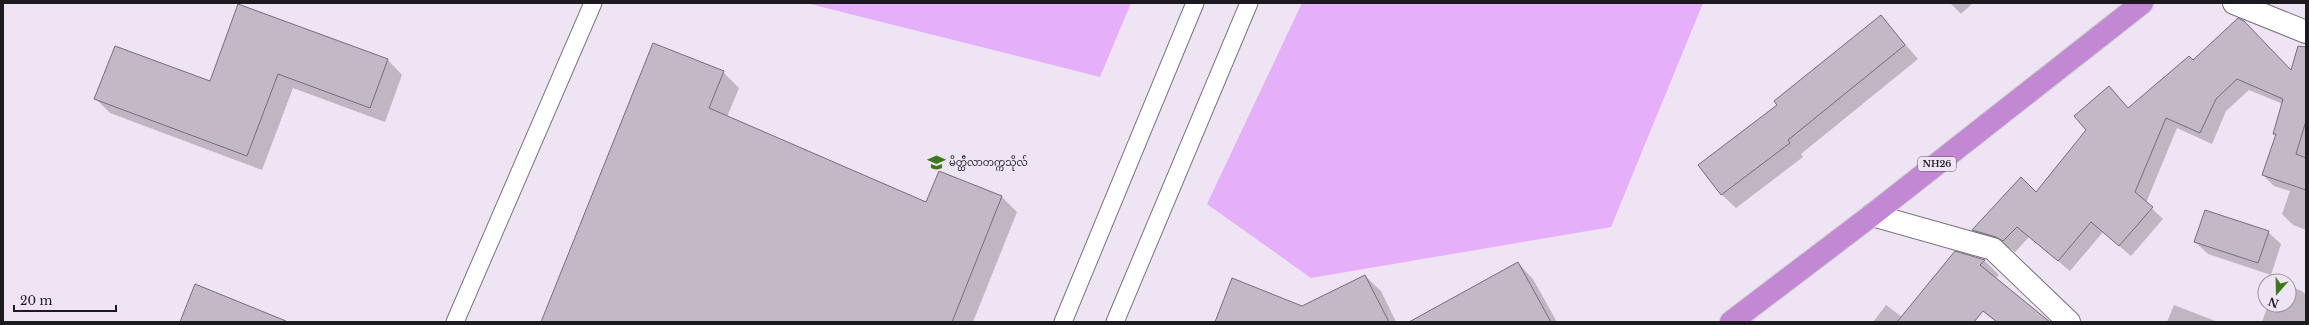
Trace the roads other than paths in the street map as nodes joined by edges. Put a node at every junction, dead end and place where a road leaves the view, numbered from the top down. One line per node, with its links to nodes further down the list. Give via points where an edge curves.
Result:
1 (594, 3): 8 (lane)
2 (1195, 3): 9 (lane)
3 (1249, 3): 10 (lane)
4 (2142, 3): 7 (highway, NH26)
5 (2234, 3): 6 (street)
6 (2306, 32)
7 (1872, 215): 11 (highway, NH26); 12 (street, via 1993,249)
8 (455, 322)
9 (1063, 322)
10 (1115, 322)
11 (1731, 322)
12 (2069, 322)

